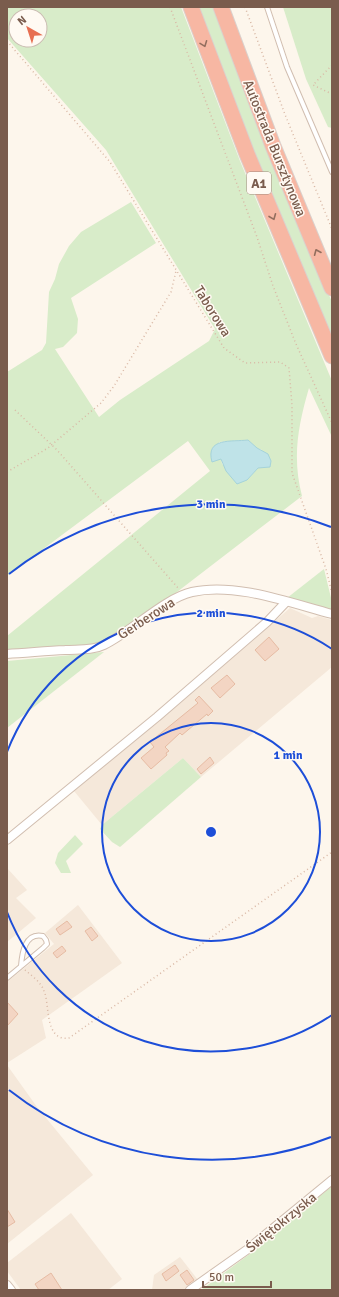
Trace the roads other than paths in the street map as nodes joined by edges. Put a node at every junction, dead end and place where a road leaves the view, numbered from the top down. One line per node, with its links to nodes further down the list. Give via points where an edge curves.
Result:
1 (191, 7): 6 (highway, Autostrada Bursztynowa / A1, one-way to 6, via 247,154)
2 (221, 7): 5 (highway, Autostrada Bursztynowa / A1, one-way to 2)
3 (268, 7): 4 (lane, via 287,67)
4 (332, 172)
5 (332, 288)
6 (332, 356)
7 (286, 602): 8 (street, Gerberowa); 9 (street, Gerberowa, via 246,592 204,590 182,595 102,646); 10 (street, via 267,622 157,717)
8 (332, 614)
9 (7, 654)
10 (7, 840)
11 (21, 966): 11 (lane, via 22,953 28,941 34,936 43,936 47,944); 12 (lane)
12 (7, 978)
13 (332, 1180): 16 (street, Świętokrzyska, via 248,1249)
14 (7, 1285): 15 (street)
15 (11, 1290)
16 (190, 1290)

